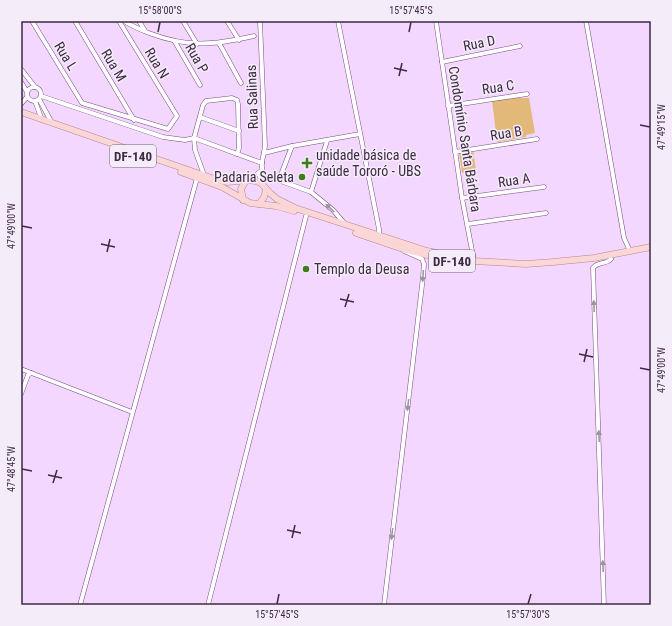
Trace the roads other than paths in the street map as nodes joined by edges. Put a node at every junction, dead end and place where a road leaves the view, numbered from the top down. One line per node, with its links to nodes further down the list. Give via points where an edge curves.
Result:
1 (32, 21): 34 (street, Rua L, via 82,103)
2 (74, 21): 34 (street, Rua M)
3 (119, 21): 34 (street, Rua N, via 177,116 168,130)
4 (124, 21): 12 (street)
5 (139, 21): 12 (street)
6 (183, 21): 17 (street)
7 (227, 21): 14 (street)
8 (260, 21): 44 (street, Rua Salinas)
9 (338, 21): 37 (street)
10 (436, 21): 19 (street, Condomínio Santa Bárbara)
11 (586, 21): 64 (street, via 624,238)
12 (145, 31): 15 (street)
13 (254, 36): 14 (street)
14 (239, 40): 16 (street)
15 (175, 42): 17 (street); 23 (street, Rua P)
16 (219, 43): 17 (street); 21 (street)
17 (197, 44)
18 (520, 46): 19 (street, Rua D)
19 (442, 62): 29 (street, Condomínio Santa Bárbara)
20 (21, 69): 24 (street)
21 (241, 83)
22 (22, 84): 26 (street)
23 (200, 85)
24 (35, 87): 26 (street, via 30,88); 27 (street, via 40,91)
25 (527, 94): 29 (street, Rua C)
26 (27, 95): 27 (street, via 31,101); 28 (street)
27 (38, 99): 33 (street); 35 (street); 38 (street, via 163,137 185,140)
28 (21, 104)
29 (448, 106): 42 (street, Condomínio Santa Bárbara)
30 (21, 112): 33 (main road, DF-140)
31 (21, 117): 48 (main road, DF-140)
32 (200, 118): 36 (street); 36 (street, via 206,101 232,98 237,100 238,104); 38 (street)
33 (42, 120): 35 (main road, DF-140)
34 (134, 120)
35 (52, 123): 47 (main road, DF-140)
36 (239, 131): 43 (street)
37 (360, 134): 40 (street); 61 (street)
38 (194, 138): 43 (street); 47 (street)
39 (536, 139): 42 (street, Rua B)
40 (327, 141): 41 (street); 53 (street)
41 (292, 146): 44 (street); 50 (street)
42 (456, 152): 54 (street, Condomínio Santa Bárbara)
43 (237, 154): 45 (street)
44 (264, 154): 45 (street, Rua Salinas)
45 (262, 163): 46 (street, Rua Salinas)
46 (261, 174): 49 (street); 50 (street); 51 (street, Rua Salinas)
47 (204, 175): 49 (main road, DF-140, via 223,181)
48 (197, 178): 55 (main road, DF-140, via 222,187); 71 (street)
49 (246, 180): 51 (main road, DF-140, via 256,180); 55 (main road, via 241,189)
50 (279, 180): 53 (street)
51 (265, 187): 56 (main road, via 264,197); 60 (main road, DF-140, via 286,204)
52 (544, 187): 54 (street, Rua A)
53 (311, 192): 60 (street, one-way to 53, via 333,210)
54 (462, 198): 59 (street, Condomínio Santa Bárbara)
55 (243, 200): 56 (main road, DF-140)
56 (259, 204): 58 (main road, DF-140, via 276,206)
57 (546, 213): 59 (street)
58 (306, 216): 63 (main road, DF-140); 73 (street)
59 (468, 224): 67 (street, Condomínio Santa Bárbara)
60 (347, 226): 61 (main road, DF-140)
61 (379, 236): 67 (main road, DF-140, via 427,251)
62 (651, 247): 64 (main road, DF-140)
63 (403, 249): 66 (main road, DF-140, via 449,261 500,267 528,268); 74 (street, one-way to 74, via 422,259 424,264)
64 (630, 251): 67 (main road, DF-140, via 594,258 526,264)
65 (651, 251): 66 (main road, DF-140)
66 (611, 259): 75 (street, one-way to 66, via 593,268)
67 (474, 261)
68 (21, 370): 69 (street)
69 (31, 373): 70 (street); 71 (street)
70 (21, 394)
71 (132, 412): 72 (street)
72 (80, 605)
73 (208, 605)
74 (384, 605)
75 (604, 605)

